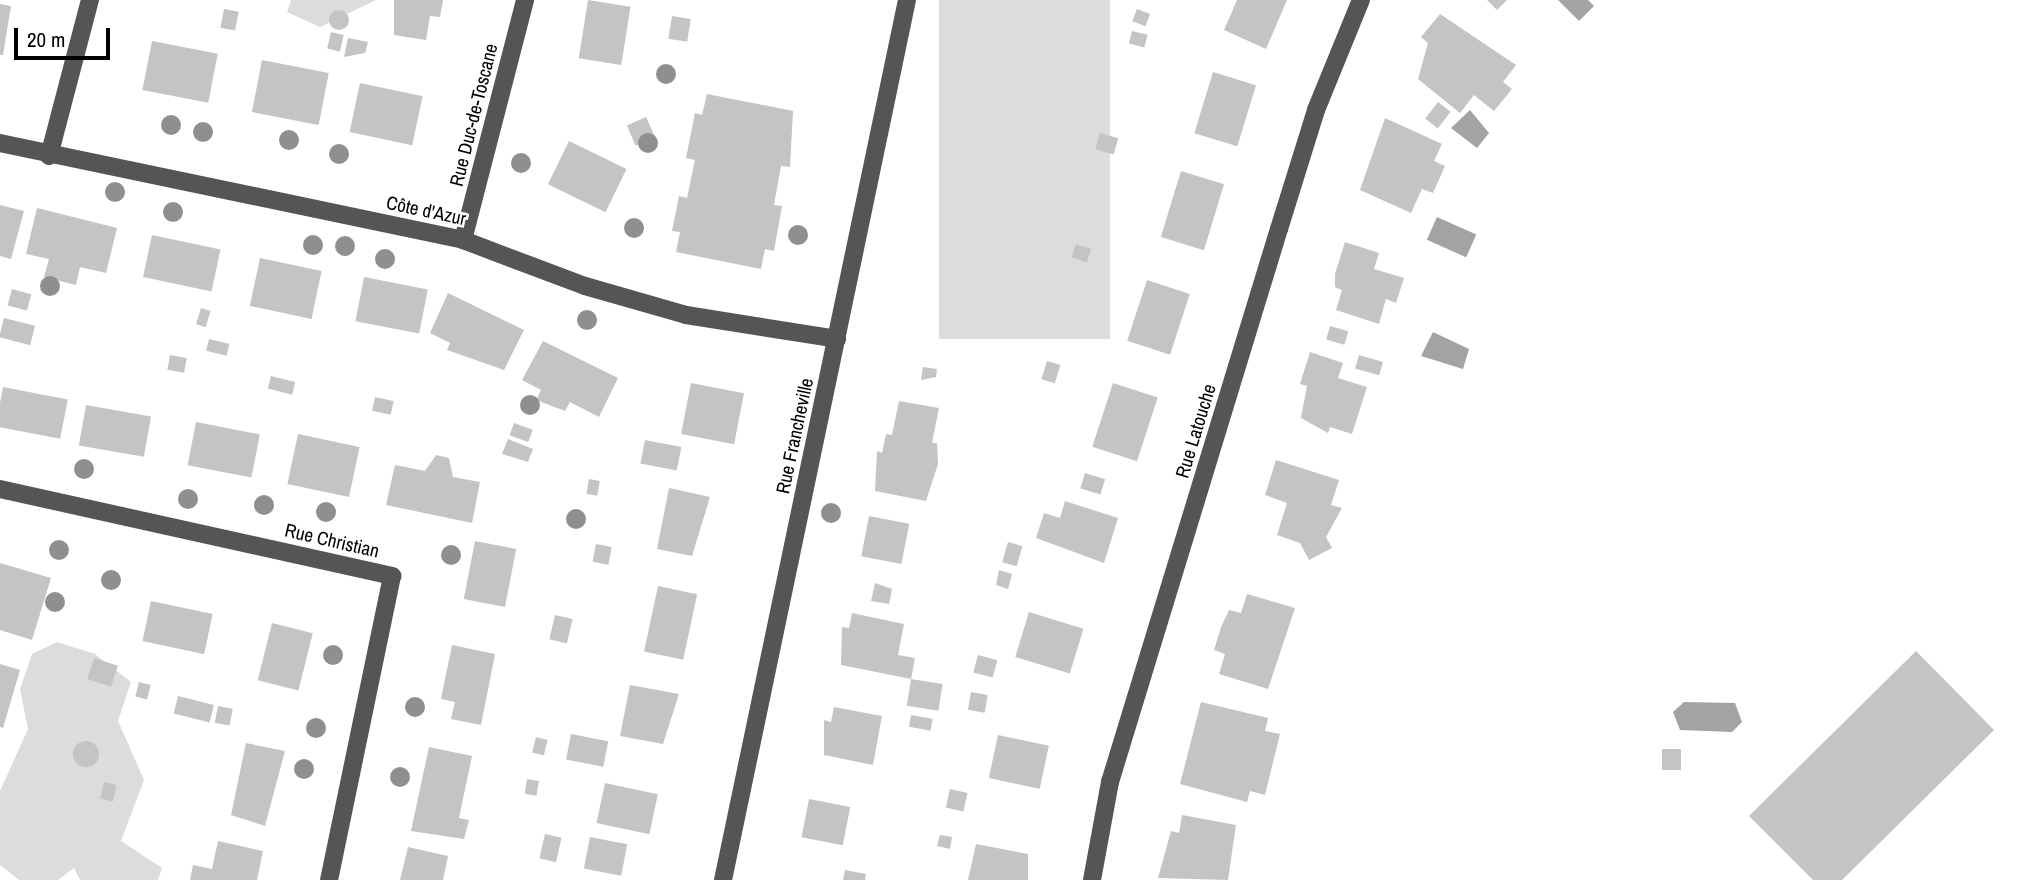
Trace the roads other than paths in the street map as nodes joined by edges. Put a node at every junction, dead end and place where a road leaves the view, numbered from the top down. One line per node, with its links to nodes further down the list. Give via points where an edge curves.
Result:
1 (90, 0): 6 (street)
2 (524, 0): 7 (street, Rue Duc-de-Toscane)
3 (907, 0): 8 (street, Rue Francheville)
4 (1362, 0): 12 (street, Rue Latouche, via 1316,110 1279,229 1110,782)
5 (0, 142): 6 (street, Côte d'Azur)
6 (50, 156): 7 (street, Côte d'Azur)
7 (463, 240): 8 (street, Côte d'Azur, via 585,286 686,315)
8 (837, 339): 11 (street, Rue Francheville)
9 (0, 488): 10 (street, Rue Christian, via 392,576)
10 (329, 880)
11 (723, 880)
12 (1092, 880)

